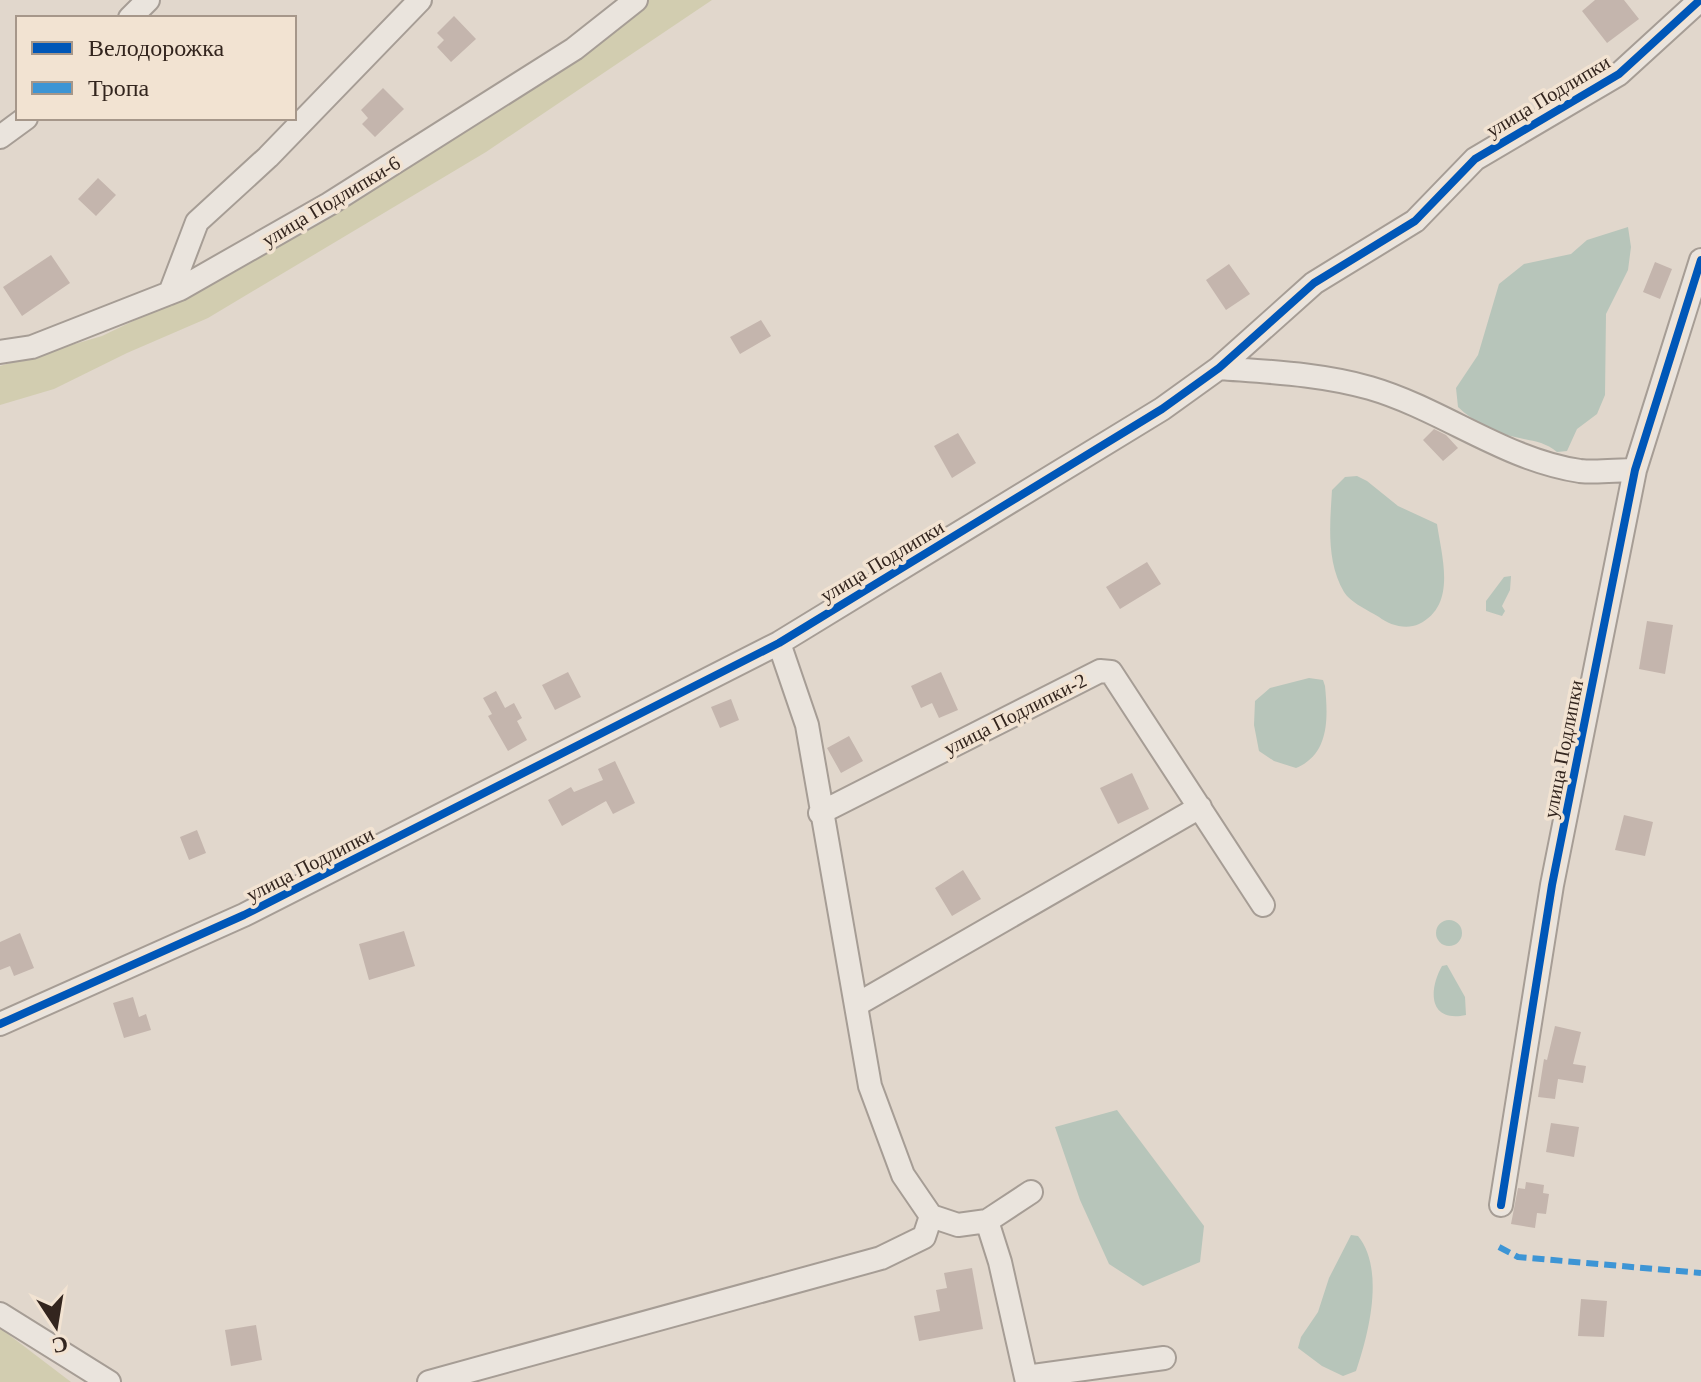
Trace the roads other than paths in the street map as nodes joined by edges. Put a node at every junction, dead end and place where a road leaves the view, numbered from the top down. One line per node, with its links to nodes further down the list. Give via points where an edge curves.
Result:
1 (148, 0): 5 (street)
2 (420, 0): 9 (street, via 268,157 197,222)
3 (636, 0): 9 (street, улица Подлипки-6, via 574,49 329,204)
4 (1700, 0): 11 (street, улица Подлипки, via 1619,74 1475,159 1415,221 1314,283)
5 (132, 16)
6 (23, 120): 7 (street)
7 (0, 137)
8 (1701, 260): 12 (street, улица Подлипки)
9 (170, 293): 10 (street, улица Подлипки-6, via 32,347)
10 (0, 352)
11 (1219, 368): 12 (street, via 1281,372 1371,389 1537,460 1581,471); 13 (street, улица Подлипки, via 1162,409)
12 (1635, 470): 20 (street, улица Подлипки, via 1552,885)
13 (779, 643): 15 (street, via 807,725); 18 (street, улица Подлипки, via 244,915)
14 (1200, 807): 15 (street, улица Подлипки-2, via 1111,672 1100,671); 16 (street, улица Подлипки-2); 17 (street)
15 (820, 813): 17 (street)
16 (1263, 905)
17 (856, 1005): 21 (street, via 870,1086 903,1175)
18 (0, 1024)
19 (1031, 1192): 22 (street)
20 (1501, 1205)
21 (931, 1216): 22 (street, via 958,1225); 27 (street, via 924,1237 881,1258)
22 (987, 1221): 25 (street)
23 (0, 1314): 26 (street)
24 (1164, 1358): 25 (street)
25 (1026, 1380)
26 (109, 1382)
27 (429, 1382)

